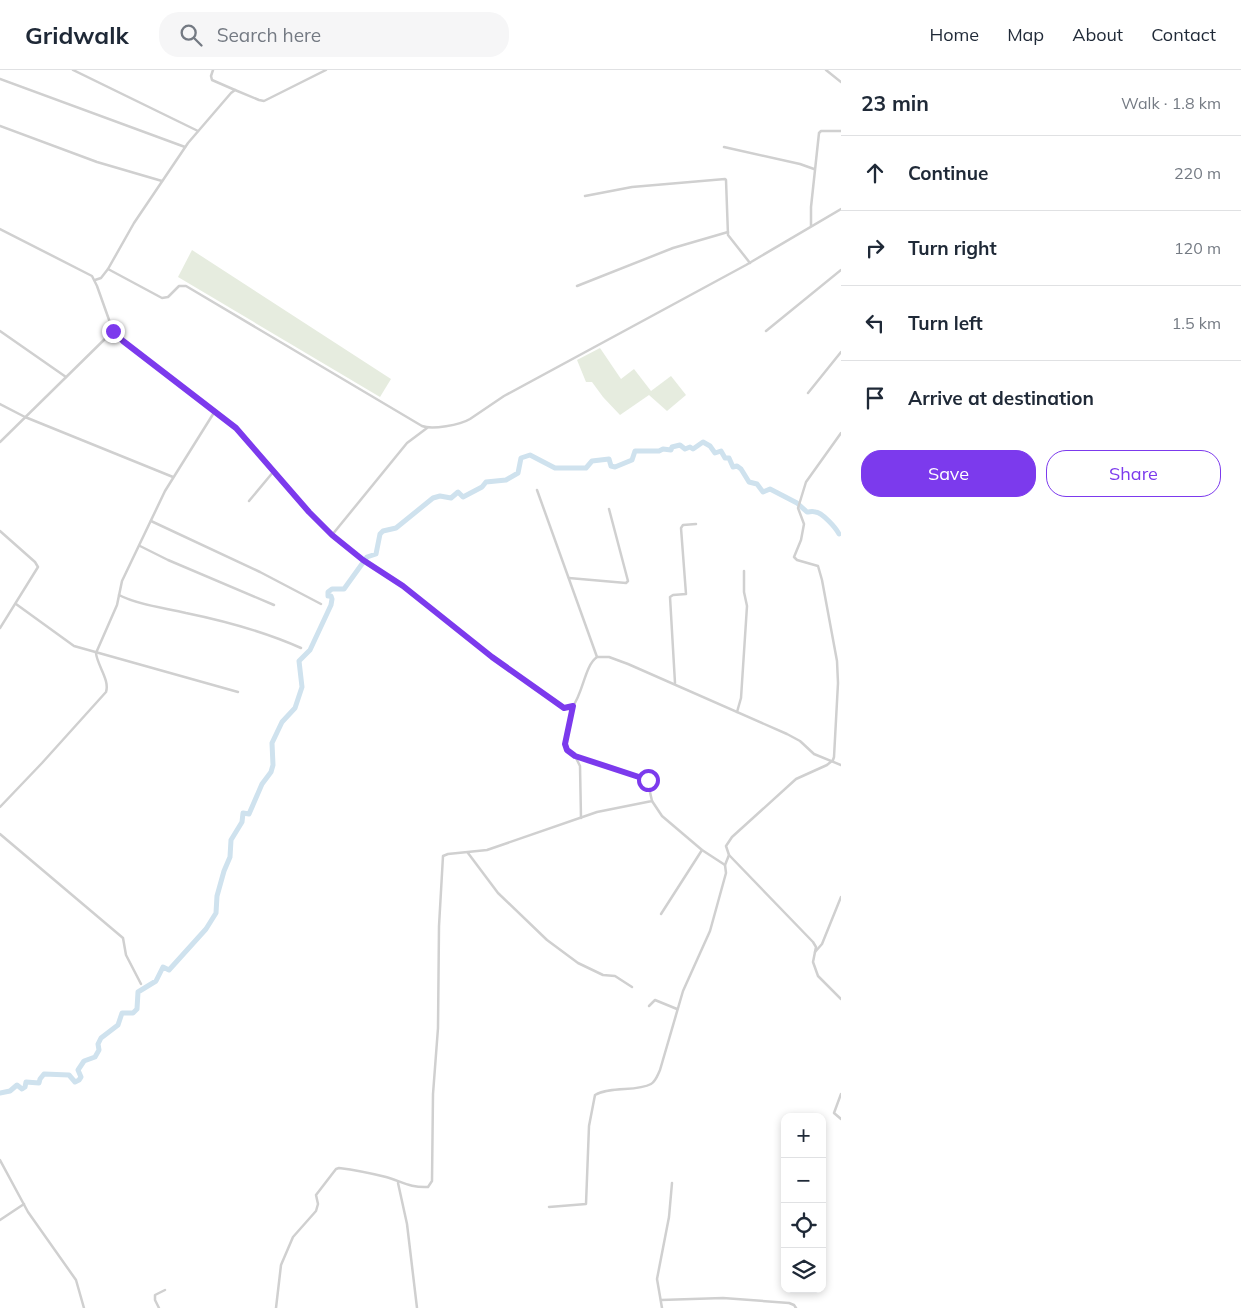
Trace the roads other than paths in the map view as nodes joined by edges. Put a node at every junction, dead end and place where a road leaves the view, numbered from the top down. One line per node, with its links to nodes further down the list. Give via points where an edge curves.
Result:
1 (73, 70): 9 (street)
2 (213, 70): 7 (street, via 212,80)
3 (326, 70): 7 (street, via 264,101)
4 (826, 70): 6 (street)
5 (0, 79): 12 (street)
6 (841, 82)
7 (235, 90): 9 (street)
8 (0, 126): 14 (street, via 97,162)
9 (198, 131): 12 (street)
10 (841, 131): 13 (street, via 820,132)
11 (724, 147): 13 (street)
12 (185, 148): 14 (street)
13 (815, 169): 17 (street)
14 (162, 181): 21 (street)
15 (585, 196): 19 (street, via 632,187 725,179)
16 (841, 209): 17 (street)
17 (812, 226): 20 (street)
18 (0, 229): 23 (street, via 89,273)
19 (728, 232): 20 (street); 24 (street, via 673,248)
20 (750, 263): 34 (street, via 504,396 470,419)
21 (108, 269): 23 (street); 34 (street, via 162,298 168,297 179,286 186,286)
22 (841, 270): 25 (street)
23 (95, 280): 27 (street)
24 (576, 286)
25 (766, 330)
26 (0, 331): 29 (street)
27 (113, 331): 29 (street); 32 (street)
28 (841, 352): 30 (street)
29 (66, 377): 33 (street)
30 (808, 393)
31 (0, 404): 33 (street)
32 (215, 411): 37 (street, via 236,428); 38 (street)
33 (25, 418): 36 (street); 38 (street)
34 (427, 428): 45 (street, via 407,443)
35 (841, 433): 62 (street, via 806,482 798,511 804,524 794,557 820,569 837,654 836,745)
36 (0, 442)
37 (274, 471): 40 (street); 45 (street)
38 (173, 477): 42 (street)
39 (537, 490): 48 (street)
40 (249, 501)
41 (609, 509): 48 (street, via 628,581)
42 (151, 521): 46 (street); 51 (street)
43 (696, 524): 57 (street, via 681,528 686,594 670,597)
44 (0, 531): 50 (street, via 38,565)
45 (332, 535): 59 (street, via 558,704 566,708)
46 (140, 546): 49 (street, via 122,581); 52 (street)
47 (744, 571): 60 (street, via 747,606 741,698)
48 (569, 578): 56 (street)
49 (119, 595): 54 (street, via 236,626); 55 (street)
50 (16, 604): 53 (street); 55 (street, via 64,640)
51 (321, 604)
52 (274, 605)
53 (0, 628)
54 (301, 648)
55 (96, 652): 58 (street); 65 (street, via 107,684 106,692)
56 (597, 657): 57 (street, via 618,659); 59 (street, via 592,661)
57 (675, 684): 60 (street)
58 (238, 692)
59 (573, 706): 61 (street, via 565,744)
60 (737, 712): 62 (street, via 793,737 814,754)
61 (575, 756): 64 (street, via 647,779); 66 (street, via 580,766)
62 (831, 762): 63 (street); 70 (street, via 796,779 732,837 726,846)
63 (841, 765)
64 (652, 801): 66 (street); 68 (street, via 662,816)
65 (0, 807)
66 (581, 818): 69 (street, via 498,847)
67 (0, 834): 75 (street, via 123,938 126,955)
68 (702, 850): 71 (street); 73 (street)
69 (468, 852): 76 (street, via 498,894 547,940 578,962 603,975 615,976); 83 (street, via 446,854 442,858 432,1181 426,1187)
70 (730, 856): 71 (street); 74 (street, via 802,930 815,945)
71 (725, 865): 79 (street, via 726,873 710,931)
72 (841, 898): 74 (street)
73 (661, 914)
74 (816, 952): 77 (street, via 815,971)
75 (141, 984)
76 (632, 987)
77 (841, 999)
78 (649, 1006): 79 (street, via 655,1000)
79 (676, 1010): 86 (street, via 654,1082 595,1095 589,1126 586,1204)
80 (841, 1094): 81 (street, via 834,1112)
81 (841, 1119)
82 (0, 1160): 85 (street)
83 (398, 1183): 92 (street, via 364,1172 336,1169 316,1195 316,1211 295,1235 281,1264); 93 (street, via 407,1224)
84 (672, 1183): 89 (street, via 657,1279)
85 (24, 1204): 87 (street); 90 (street, via 76,1280)
86 (549, 1208)
87 (0, 1220)
88 (165, 1290): 91 (street, via 155,1295)
89 (661, 1300): 94 (street); 95 (street, via 738,1299 789,1303)
90 (84, 1308)
91 (159, 1308)
92 (276, 1308)
93 (417, 1308)
94 (662, 1308)
95 (796, 1308)

